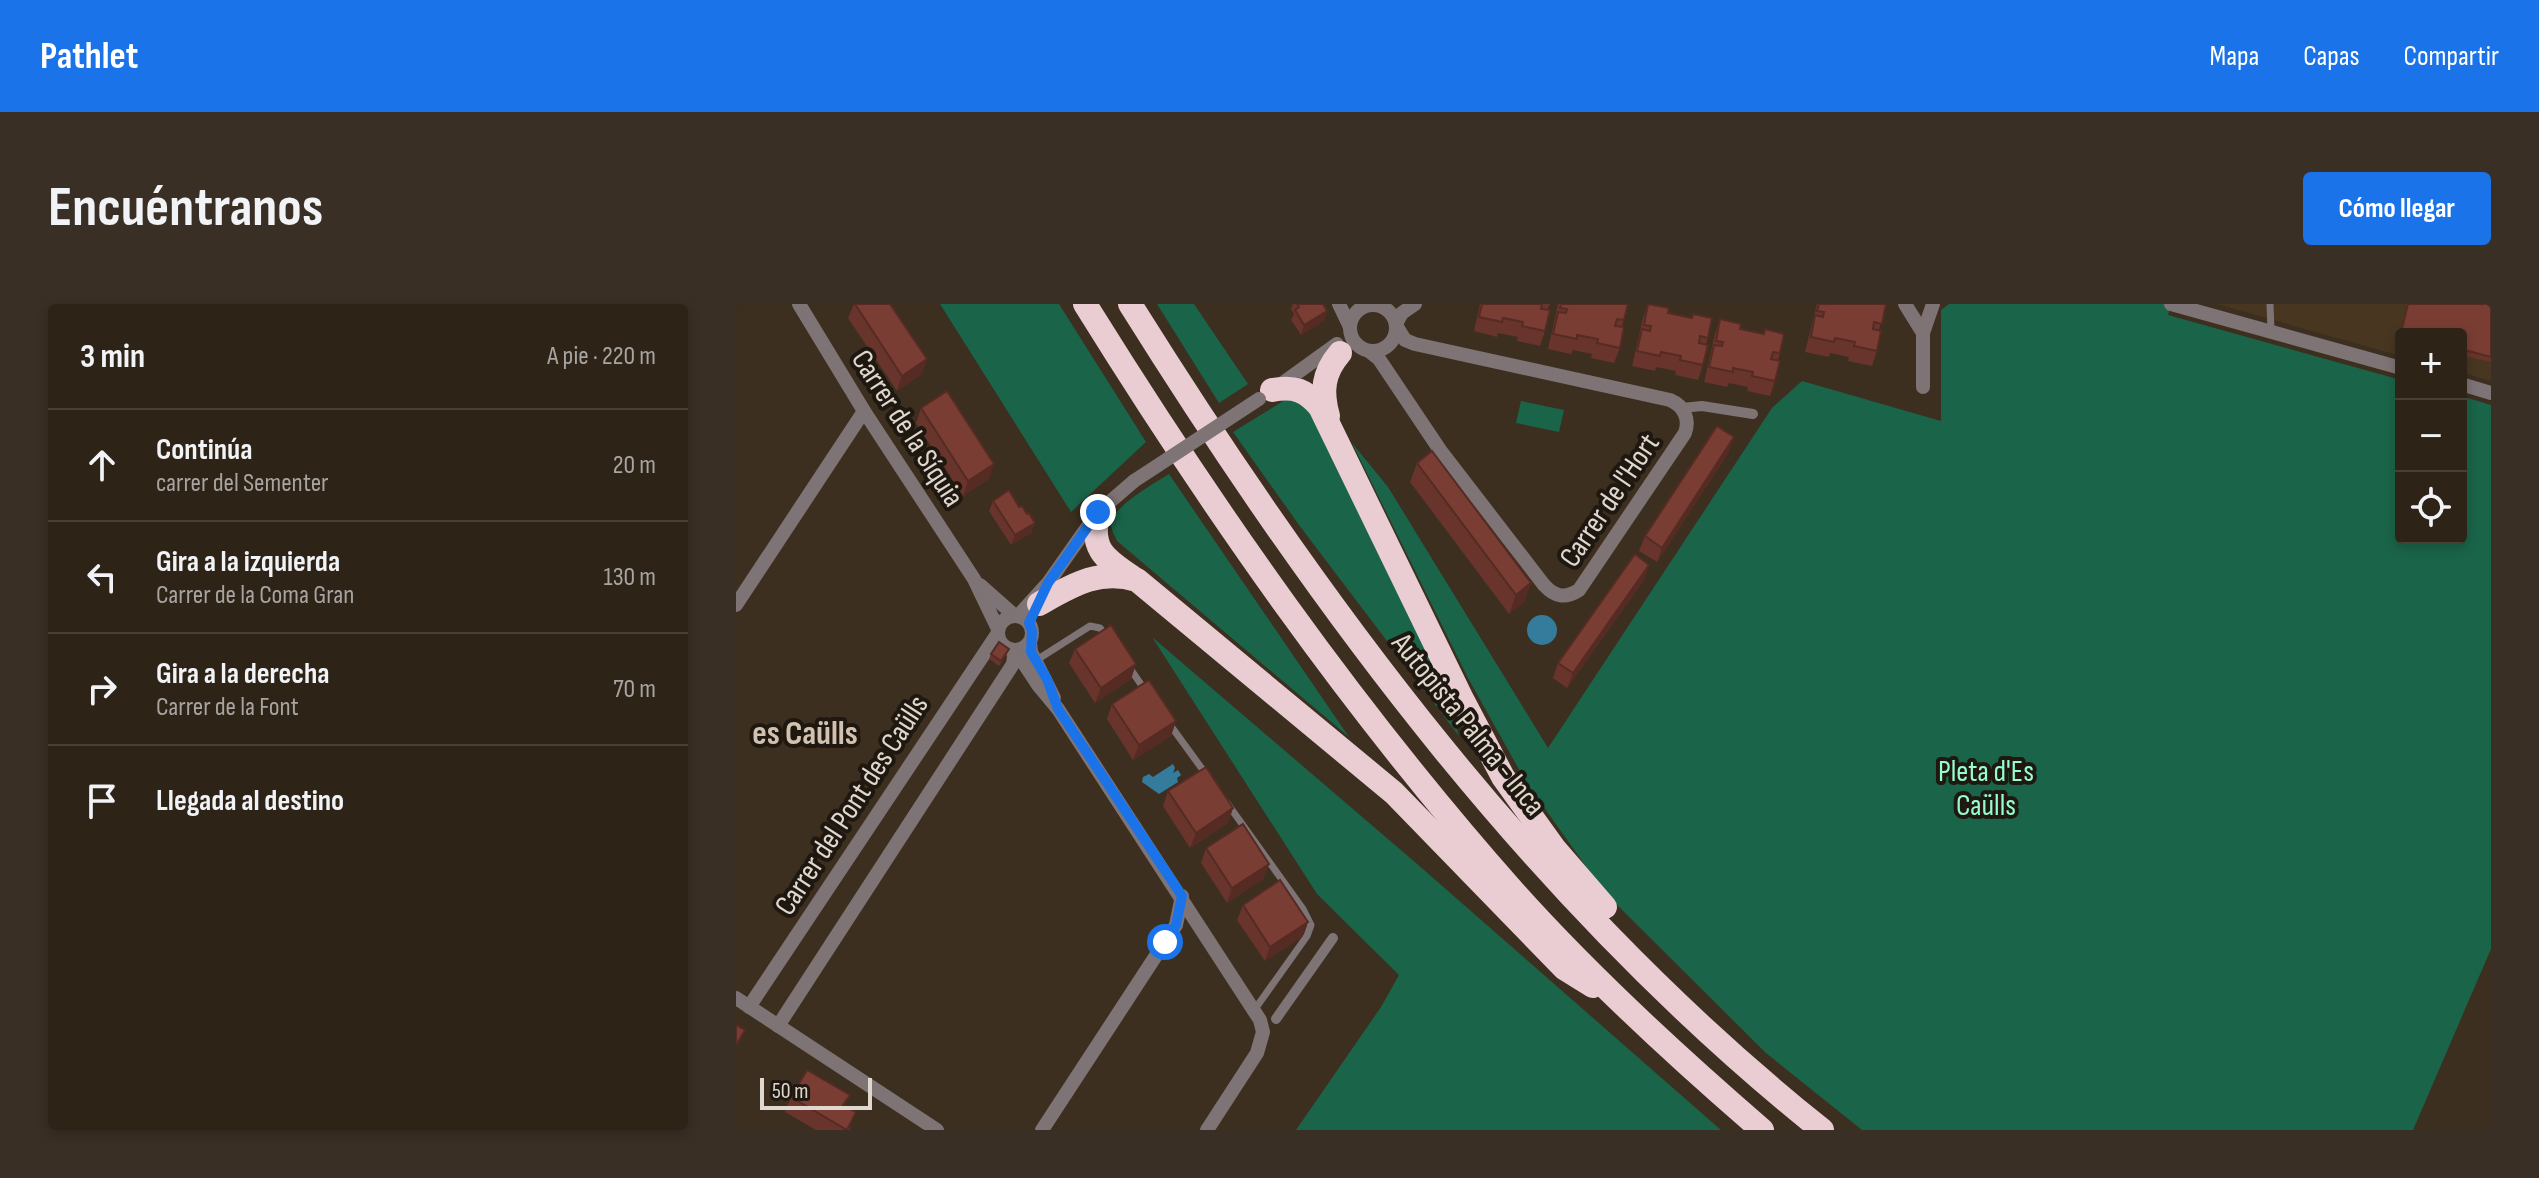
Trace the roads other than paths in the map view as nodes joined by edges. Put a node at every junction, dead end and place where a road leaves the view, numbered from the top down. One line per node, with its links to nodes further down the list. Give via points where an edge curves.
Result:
1 (799, 304): 23 (street, Carrer de la Síquia)
2 (1085, 304): 46 (highway, via 1233,532 1368,717 1516,893)
3 (1130, 304): 44 (highway, Autopista Palma - Inca, via 1257,498 1401,694 1496,812)
4 (1339, 304): 12 (street)
5 (1415, 304): 11 (street)
6 (1905, 304): 14 (street)
7 (1933, 304): 14 (street)
8 (2270, 304): 13 (lane)
9 (1374, 305): 11 (street, via 1393,315); 12 (street, via 1353,316)
10 (2180, 305): 13 (street)
11 (1396, 326): 15 (street, via 1390,344 1381,350); 22 (street, Carrer de l'Hort, via 1415,344 1670,400)
12 (1350, 328): 15 (street); 17 (street)
13 (2271, 331): 16 (street)
14 (1923, 333): 19 (street)
15 (1357, 351): 17 (street); 22 (street, Carrer de l'Hort, via 1379,359 1440,450 1556,595 1569,596 1583,586 1685,433); 25 (highway, via 1331,363 1324,383)
16 (2395, 366)
17 (1299, 373): 21 (street, Carrer del Pont des Caülls)
18 (2467, 386): 20 (street)
19 (1923, 387)
20 (2491, 393)
21 (1266, 394): 25 (highway, via 1292,388 1310,395); 26 (street, Carrer del Pont des Caülls, bridge, via 1134,481)
22 (1682, 408): 24 (street)
23 (864, 411): 27 (street, Carrer de la Síquia); 29 (street)
24 (1753, 414)
25 (1331, 426): 44 (highway, via 1503,777 1554,848 1613,916)
26 (1098, 512): 28 (highway, via 1095,537 1102,553); 30 (street, Carrer del Pont des Caülls)
27 (974, 579): 30 (street, Carrer de la Síquia, via 1003,608); 31 (street, Carrer de la Síquia)
28 (1137, 580): 30 (highway, via 1108,575 1074,583); 46 (highway, via 1394,793 1564,968)
29 (736, 605)
30 (1030, 608): 31 (street, Carrer del Pont des Caülls, via 1002,621); 32 (street)
31 (998, 631): 34 (street, Carrer de la Síquia, via 1003,645); 47 (street, Carrer del Pont des Caülls)
32 (1030, 642): 34 (street); 36 (street)
33 (1113, 646): 36 (lane, via 1100,628 1090,626)
34 (1015, 650): 39 (street, Carrer de la Síquia); 50 (street, Carrer del Pont des Caülls, via 1013,664)
35 (1122, 658): 37 (lane)
36 (1035, 661): 39 (street)
37 (1149, 696)
38 (1158, 708): 40 (lane)
39 (1058, 709): 42 (street)
40 (1213, 784)
41 (1222, 796): 48 (lane, via 1311,925)
42 (1182, 896): 48 (street); 52 (street, via 1176,925)
43 (1333, 938): 49 (street)
44 (1625, 952): 55 (highway, Autopista Palma - Inca, via 1735,1057)
45 (736, 998): 47 (street)
46 (1622, 1004): 54 (highway)
47 (749, 1007): 50 (street)
48 (1255, 1009): 53 (street, via 1262,1042)
49 (1276, 1019)
50 (778, 1026): 51 (street)
51 (937, 1130)
52 (1042, 1130)
53 (1207, 1130)
54 (1762, 1130)
55 (1822, 1130)

